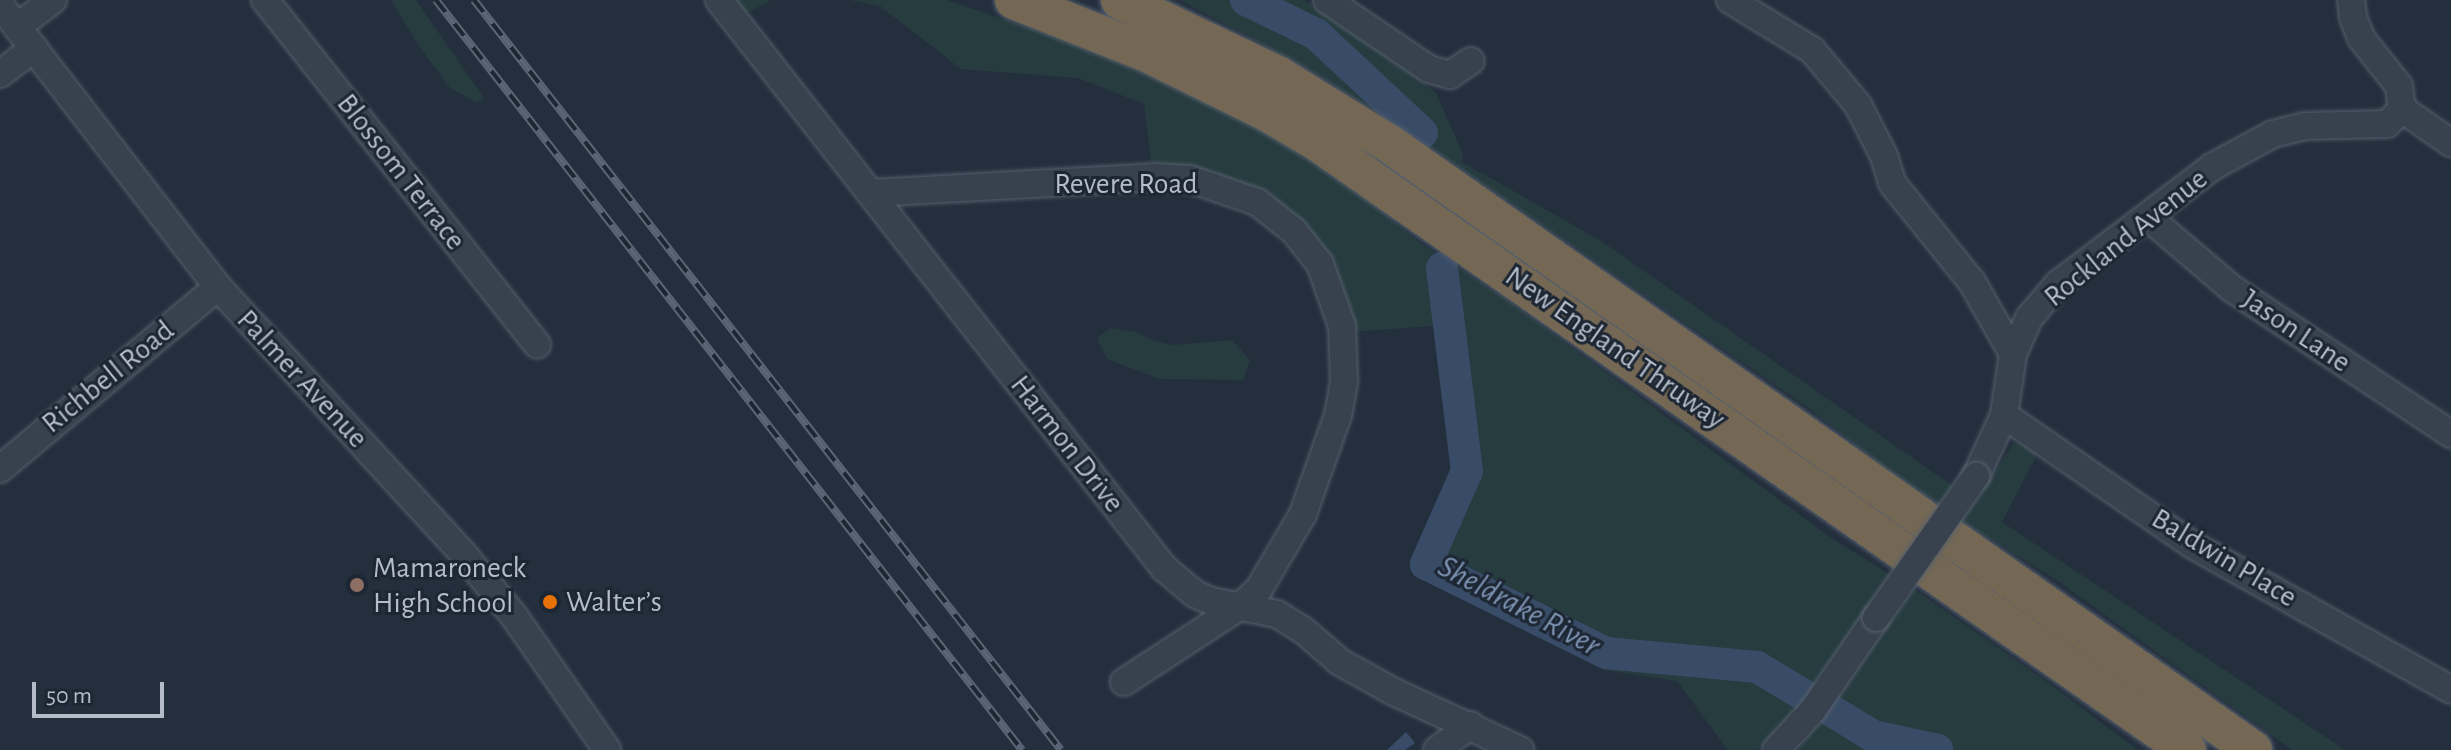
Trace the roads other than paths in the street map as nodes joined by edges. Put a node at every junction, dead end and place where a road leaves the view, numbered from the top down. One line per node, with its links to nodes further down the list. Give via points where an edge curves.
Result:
1 (53, 0): 10 (street)
2 (265, 0): 19 (street, Blossom Terrace)
3 (719, 0): 16 (street, Harmon Drive)
4 (1014, 0): 32 (highway, New England Thruway, via 1145,52 1319,143)
5 (1120, 0): 33 (highway, New England Thruway, via 1279,76 1391,145)
6 (1327, 0): 12 (street, via 1429,69 1450,75)
7 (1730, 0): 20 (street, via 1812,50 1858,105 1892,183 1972,282)
8 (2351, 0): 14 (street, via 2361,38 2399,86)
9 (0, 5): 10 (street, Palmer Avenue)
10 (17, 27): 11 (street, Palmer Avenue)
11 (34, 48): 13 (street); 18 (street, Palmer Avenue)
12 (1471, 61)
13 (0, 74)
14 (2402, 109): 15 (street); 17 (street, Rockland Avenue, via 2387,124 2305,126 2273,134 2212,167)
15 (2451, 143)
16 (871, 193): 24 (street, Harmon Drive, via 1164,568 1195,594); 24 (street, Revere Road, via 1190,179 1257,202 1294,231 1320,264 1332,291 1342,326 1344,382 1338,415 1303,514 1259,589)
17 (2148, 217): 20 (street, Rockland Avenue, via 2058,284 2029,318); 22 (street, Jason Lane, via 2231,288)
18 (218, 287): 23 (street, Richbell Road); 28 (street, Palmer Avenue, via 465,556 522,627)
19 (537, 344)
20 (2013, 354): 21 (street, Rockland Avenue)
21 (2004, 415): 26 (street, Baldwin Place, via 2191,544); 31 (street, Rockland Avenue, bridge, via 1976,476 1813,710)
22 (2451, 434)
23 (0, 469)
24 (1242, 605): 25 (street, Revere Road); 27 (street, Harmon Drive, via 1277,614 1351,668)
25 (1124, 682)
26 (2451, 690)
27 (1471, 725): 29 (street); 30 (street, Harmon Drive)
28 (607, 750)
29 (1437, 750)
30 (1520, 750)
31 (1776, 750)
32 (2187, 750)
33 (2253, 750)

